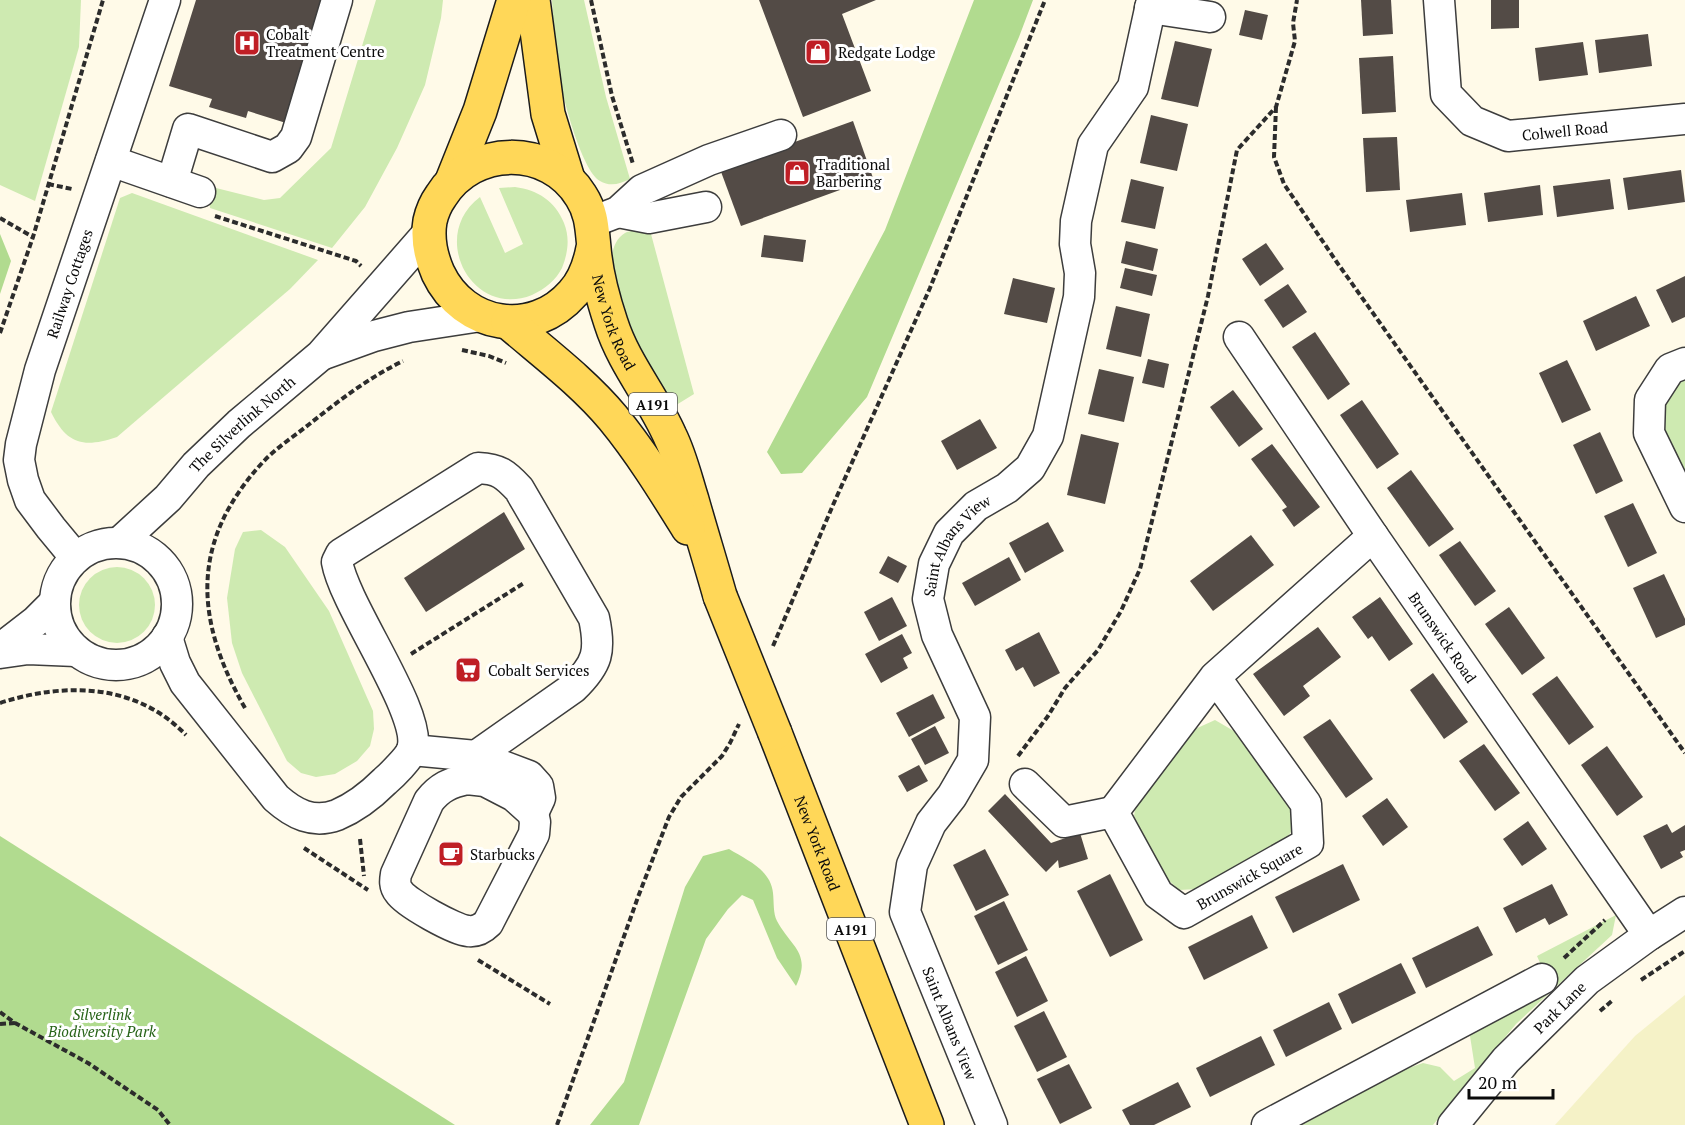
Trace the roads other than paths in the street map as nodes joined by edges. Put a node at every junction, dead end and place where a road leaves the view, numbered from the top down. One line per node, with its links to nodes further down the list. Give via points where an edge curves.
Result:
1 (165, 0): 10 (street, Railway Cottages)
2 (338, 0): 13 (street, via 296,137 288,148 272,157 188,129)
3 (514, 0): 12 (main road, New York Road / A191, via 480,111)
4 (533, 0): 11 (main road, New York Road / A191, via 548,114)
5 (1439, 0): 8 (street, Colwell Road, via 1446,94 1472,121 1508,136)
6 (1151, 4): 7 (street, Saint Albans View); 45 (street, Saint Albans View, via 1133,87 1092,145 1076,221 1079,297 1048,436 1030,468 1007,488 976,506 949,533 934,564 928,599 937,635 975,717 973,760 931,823 912,865 905,912)
7 (1210, 17)
8 (1685, 119)
9 (781, 135): 16 (street, via 709,160 642,190)
10 (111, 161): 13 (street); 26 (street, Railway Cottages, via 40,370 19,460 30,500)
11 (568, 179): 12 (main road, New York Road / A191, via 545,164 510,156 481,162); 16 (main road, New York Road / A191)
12 (452, 181): 17 (main road, New York Road / A191, via 437,202)
13 (172, 182): 14 (street)
14 (200, 192)
15 (706, 207): 16 (street)
16 (601, 227): 18 (main road, New York Road, via 584,277 564,302 539,318); 27 (main road, New York Road / A191, via 602,294 611,326 670,435)
17 (428, 233): 18 (main road, New York Road / A191, via 443,282 465,307); 20 (street, The Silverlink North)
18 (495, 319): 20 (street, The Silverlink North, via 414,340 374,336); 27 (main road, New York Road / A191, via 581,386 612,417)
19 (1239, 337): 24 (street, Brunswick Road)
20 (321, 355): 22 (street, The Silverlink North, via 239,424)
21 (1685, 363): 23 (street, via 1670,369 1650,400 1649,433)
22 (168, 498): 25 (street, The Silverlink North); 28 (street, The Silverlink North, via 161,545)
23 (1685, 507)
24 (1373, 536): 34 (street); 42 (street, Brunswick Road)
25 (120, 542): 26 (street, via 96,546); 28 (street, via 144,549)
26 (75, 557): 29 (street, via 60,578)
27 (710, 562): 44 (main road, New York Road / A191, bridge)
28 (163, 565): 30 (street, via 171,576 177,601)
29 (54, 603): 31 (street); 32 (street, via 59,629)
30 (167, 638): 33 (street); 35 (street)
31 (0, 651): 32 (street)
32 (76, 651): 33 (street, via 101,664 122,665)
33 (141, 660): 35 (street)
34 (1215, 677): 39 (street); 39 (street, Brunswick Square, via 1306,804 1308,843 1184,914 1158,894)
35 (184, 683): 36 (street, via 276,798 291,812 309,818 329,818 368,798)
36 (412, 750): 37 (street); 37 (street, via 407,711 350,599 337,562 341,554 478,468 491,469 505,474 519,489 594,618 598,638 597,656 579,695)
37 (476, 756): 40 (street, via 529,776 538,786 540,798)
38 (1017, 774): 39 (street, via 1064,822)
39 (1113, 812)
40 (533, 813): 40 (street, via 534,834 489,923 482,929 459,930 399,892 396,874 429,801 449,783 485,781 514,796)
41 (1685, 912): 42 (street, Park Lane)
42 (1649, 935): 47 (street, Park Lane, via 1587,980 1506,1060)
43 (1542, 979): 46 (street)
44 (927, 1125)
45 (992, 1125)
46 (1267, 1125)
47 (1453, 1125)

